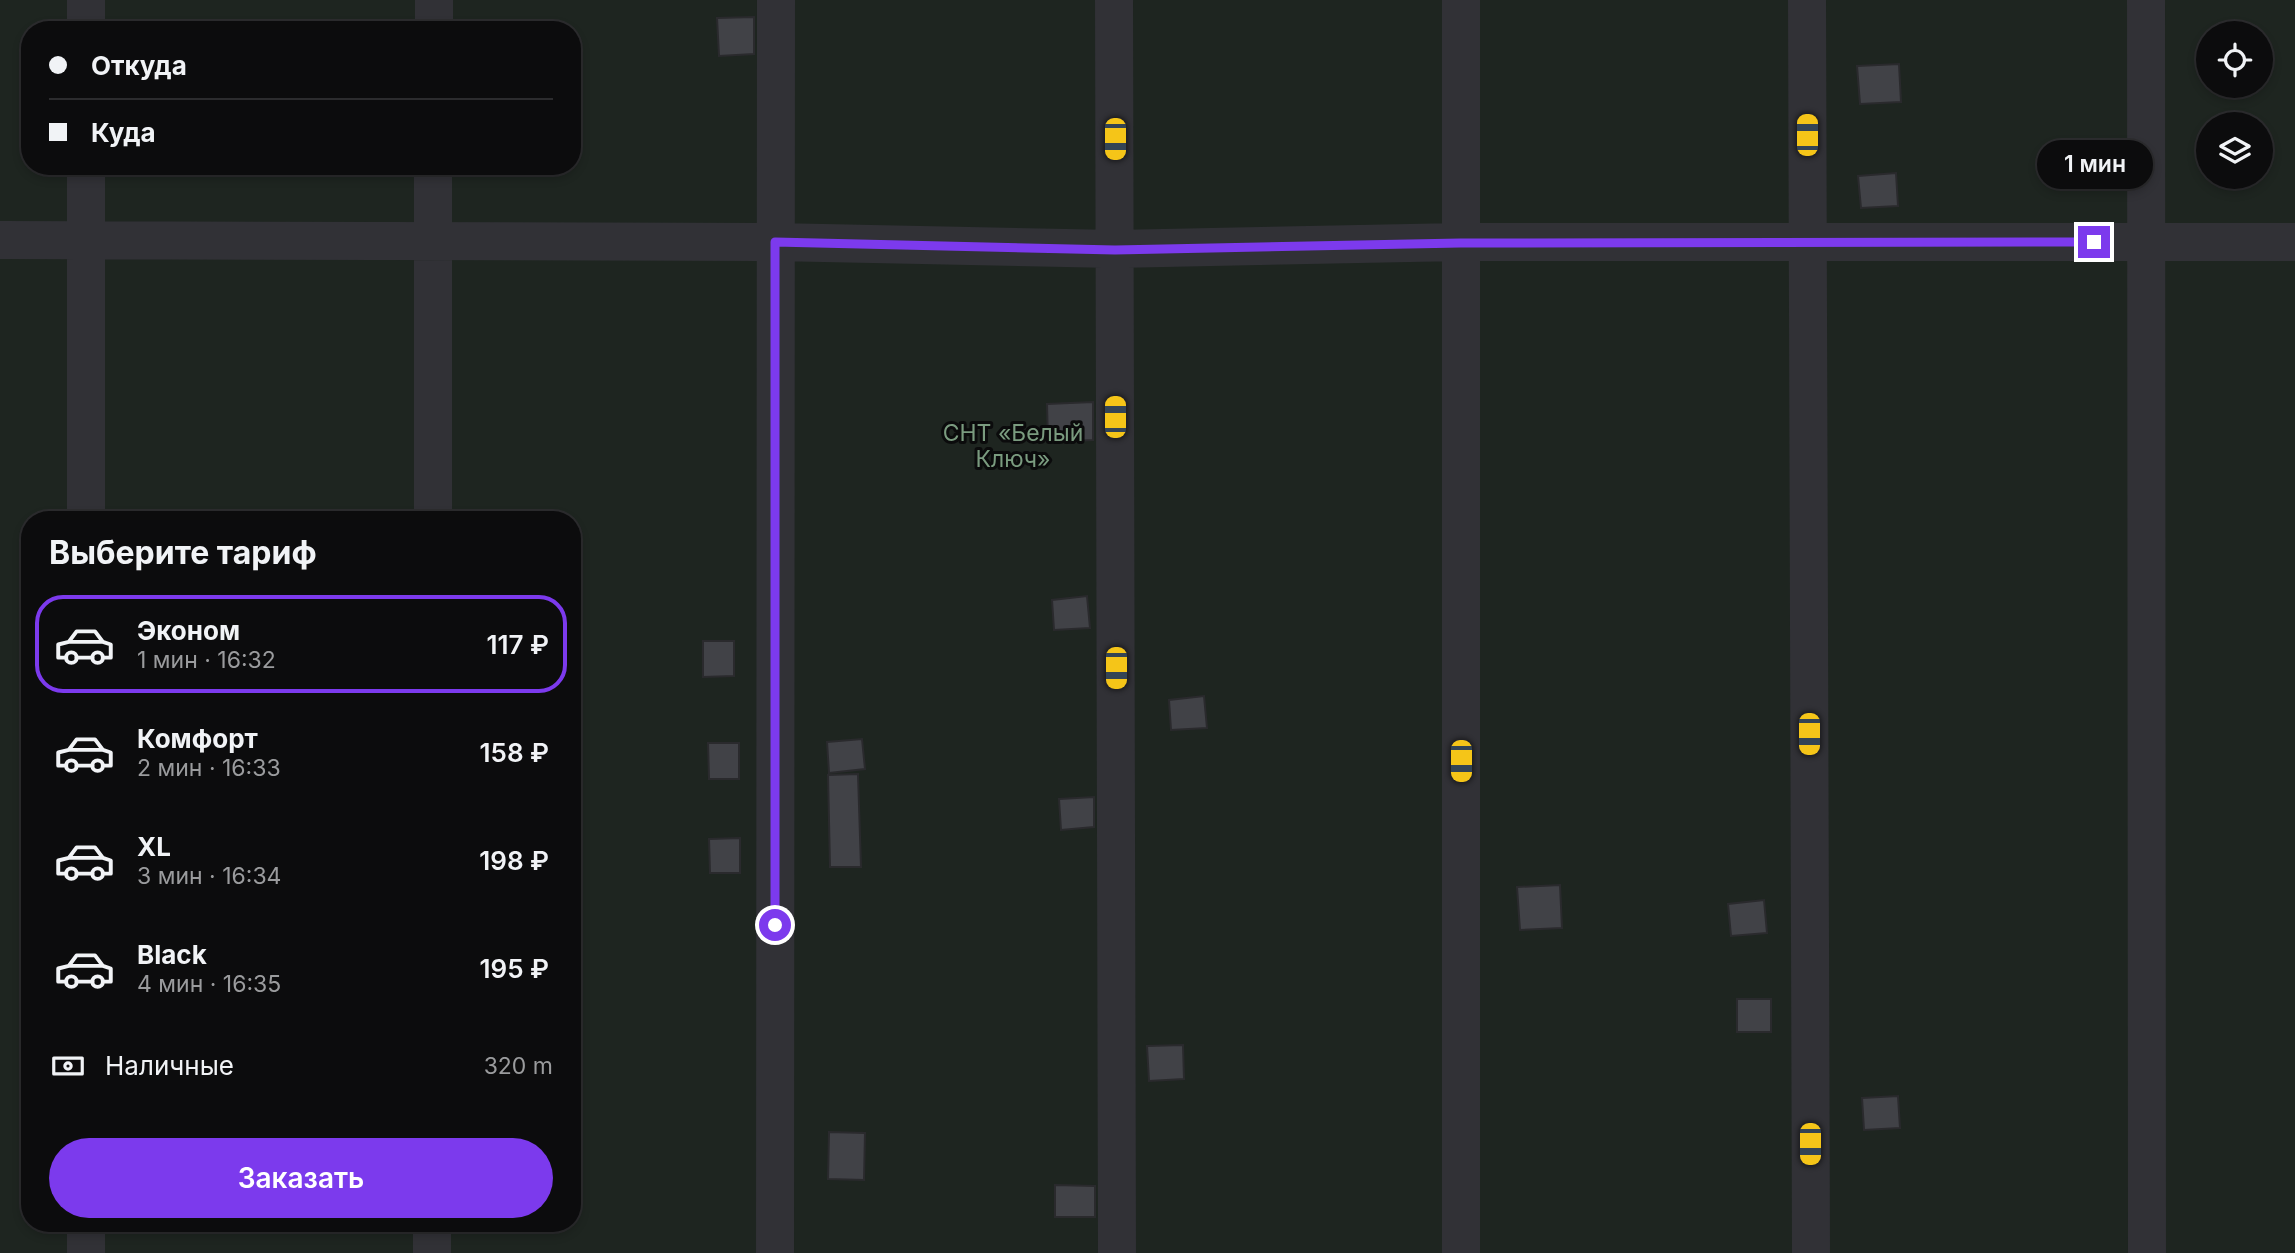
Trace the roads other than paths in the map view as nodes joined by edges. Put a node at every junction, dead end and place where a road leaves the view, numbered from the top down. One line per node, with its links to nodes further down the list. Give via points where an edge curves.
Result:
1 (86, 0): 8 (street)
2 (434, 0): 9 (street)
3 (776, 0): 15 (street)
4 (1114, 0): 20 (street)
5 (1461, 0): 18 (street)
6 (1807, 0): 19 (street)
7 (2146, 0): 16 (street)
8 (86, 21)
9 (434, 21)
10 (86, 175): 13 (street)
11 (433, 175): 14 (street)
12 (0, 240): 13 (street)
13 (86, 241): 14 (street); 21 (street)
14 (433, 242): 15 (street); 22 (street)
15 (775, 242): 20 (street); 27 (street)
16 (2146, 242): 17 (street); 19 (street); 31 (street)
17 (2295, 242)
18 (1460, 243): 19 (street); 20 (street); 29 (street)
19 (1807, 243): 30 (street)
20 (1115, 250): 28 (street)
21 (86, 511)
22 (433, 511)
23 (86, 1232): 25 (street)
24 (432, 1232): 26 (street)
25 (86, 1253)
26 (432, 1253)
27 (775, 1253)
28 (1117, 1253)
29 (1461, 1253)
30 (1811, 1253)
31 (2147, 1253)

